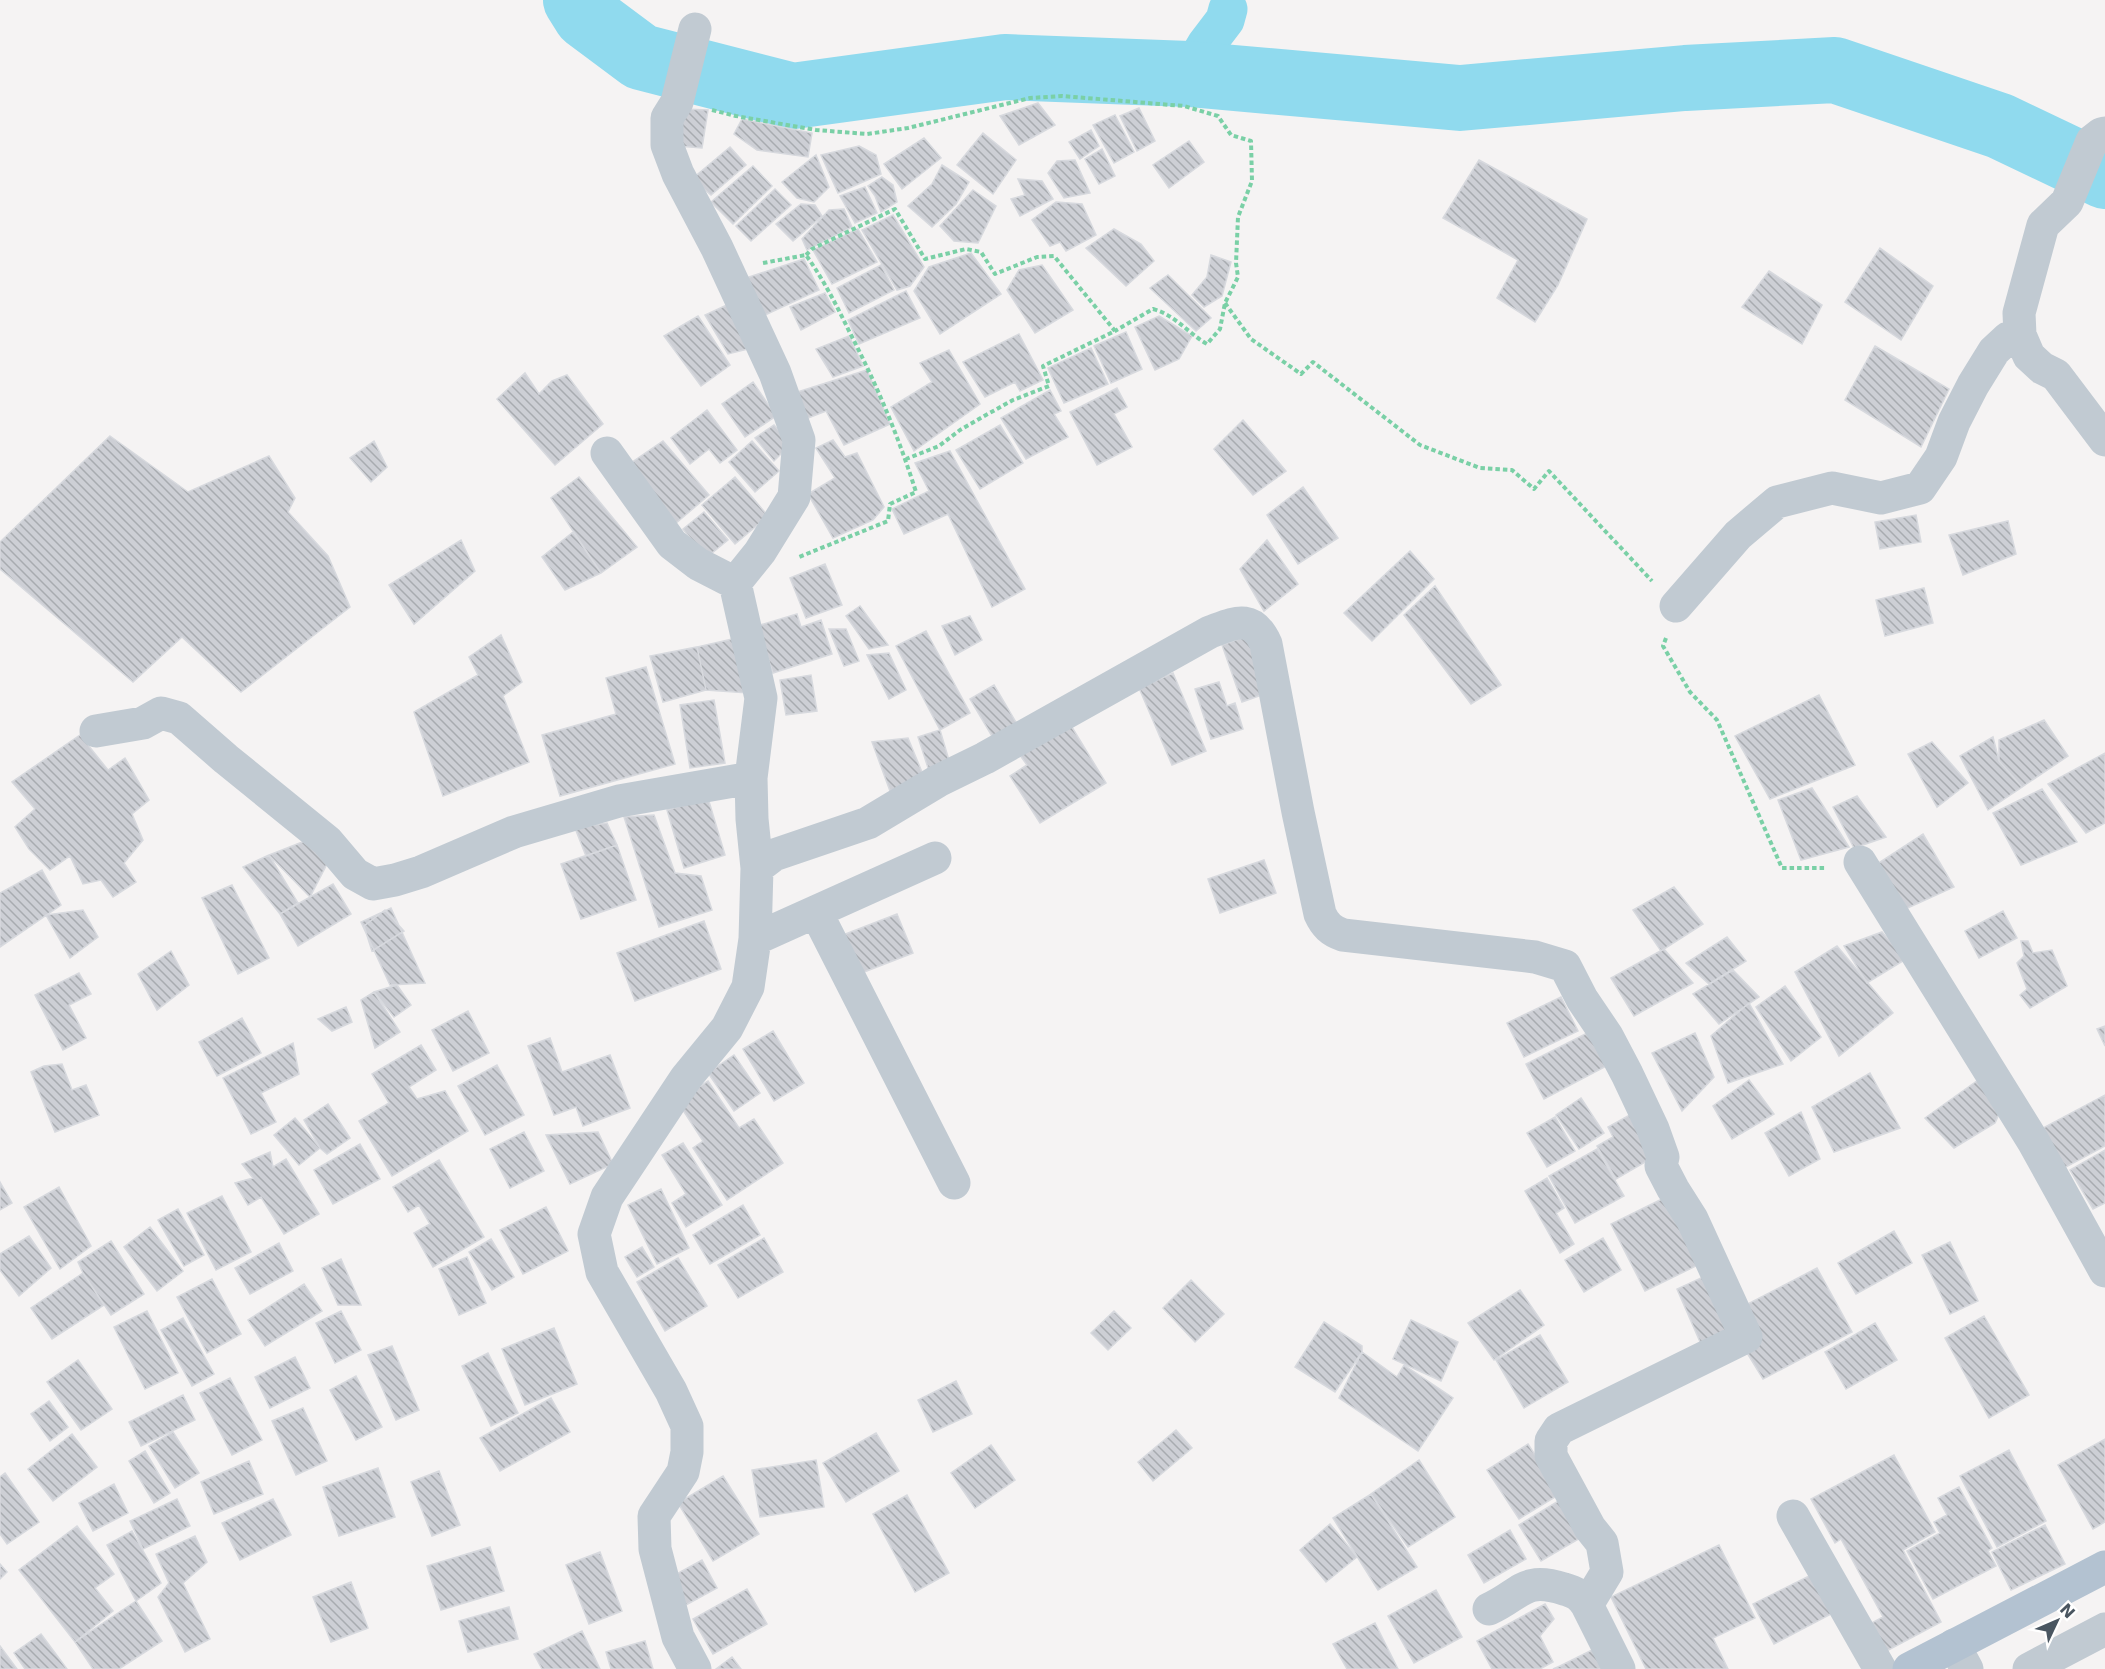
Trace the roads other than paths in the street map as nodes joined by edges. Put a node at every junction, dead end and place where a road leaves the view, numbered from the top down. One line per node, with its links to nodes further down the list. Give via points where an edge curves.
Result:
1 (695, 29): 6 (street, via 677,102 667,118 666,145 775,373 799,440 794,497 760,552)
2 (2097, 139): 3 (street, via 2067,202 2043,225 2019,313)
3 (2020, 335): 4 (street, via 2029,356 2056,375); 7 (street, via 2007,338 1994,351 1959,413 1941,457 1920,488 1881,498 1832,488 1777,502 1738,535)
4 (2105, 440)
5 (607, 453): 6 (street, via 672,544 698,564)
6 (735, 583): 9 (street, via 761,698)
7 (1676, 606)
8 (96, 731): 9 (street, via 143,723 161,713 179,718 327,841 355,874 372,884 421,872 514,832 619,801)
9 (751, 778): 12 (street)
10 (935, 858): 13 (street)
11 (1860, 862): 16 (street, via 2032,1141)
12 (757, 868): 14 (street); 19 (street, via 774,855 868,823 1210,632 1247,622 1262,634 1325,924 1343,935 1535,957 1565,966 1627,1074 1653,1129 1663,1157 1661,1166 1692,1218 1746,1337 1559,1429 1551,1441 1551,1456 1602,1543 1607,1572)
13 (816, 912): 14 (street); 15 (street)
14 (755, 939): 23 (street, via 748,987 727,1028 686,1078 607,1197 594,1234 602,1272 687,1426 683,1472 654,1516 662,1580 678,1637)
15 (954, 1183)
16 (2105, 1271)
17 (1793, 1516): 25 (street)
18 (2102, 1575): 22 (main road)
19 (1587, 1605): 20 (street, via 1574,1592 1536,1584); 24 (street)
20 (1489, 1609)
21 (2105, 1629): 27 (street)
22 (1961, 1657): 26 (main road)
23 (696, 1669)
24 (1619, 1669)
25 (1880, 1669)
26 (1909, 1669)
27 (2029, 1669)

